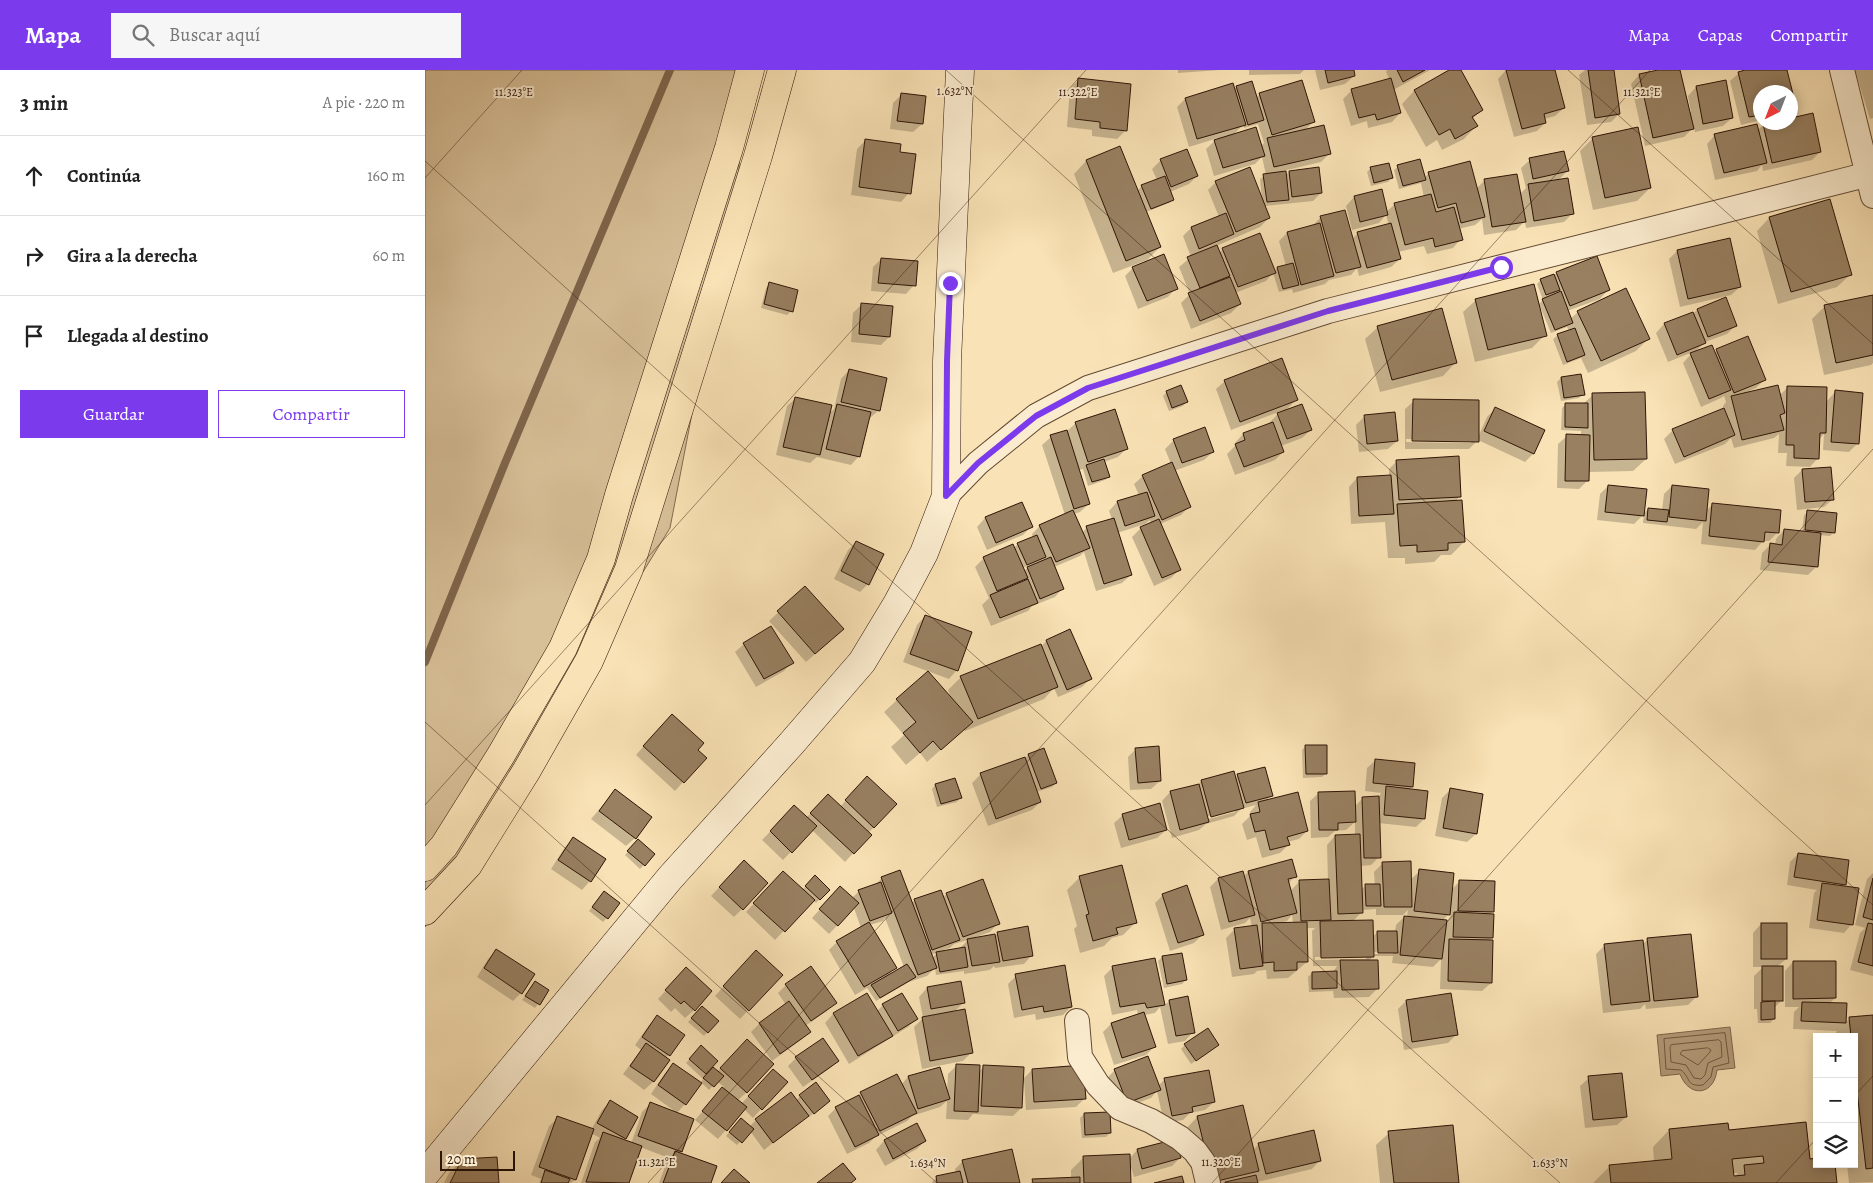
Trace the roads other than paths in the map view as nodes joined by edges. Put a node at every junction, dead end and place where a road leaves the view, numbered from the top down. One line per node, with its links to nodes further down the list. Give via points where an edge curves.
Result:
1 (750, 70): 7 (highway, via 729,148 601,559 563,648 444,846)
2 (782, 70): 8 (highway, via 629,569 589,661 513,794 469,865)
3 (960, 70): 6 (street, via 947,361)
4 (1842, 70): 5 (street)
5 (1871, 182): 6 (street, via 1328,311 1088,388 1036,416 978,463)
6 (946, 496): 10 (street, via 924,554 862,662 670,878)
7 (425, 867)
8 (425, 911)
9 (1077, 1021): 11 (street, via 1080,1057 1098,1085 1120,1108 1173,1134 1195,1151 1203,1162)
10 (425, 1174)
11 (1208, 1183)

